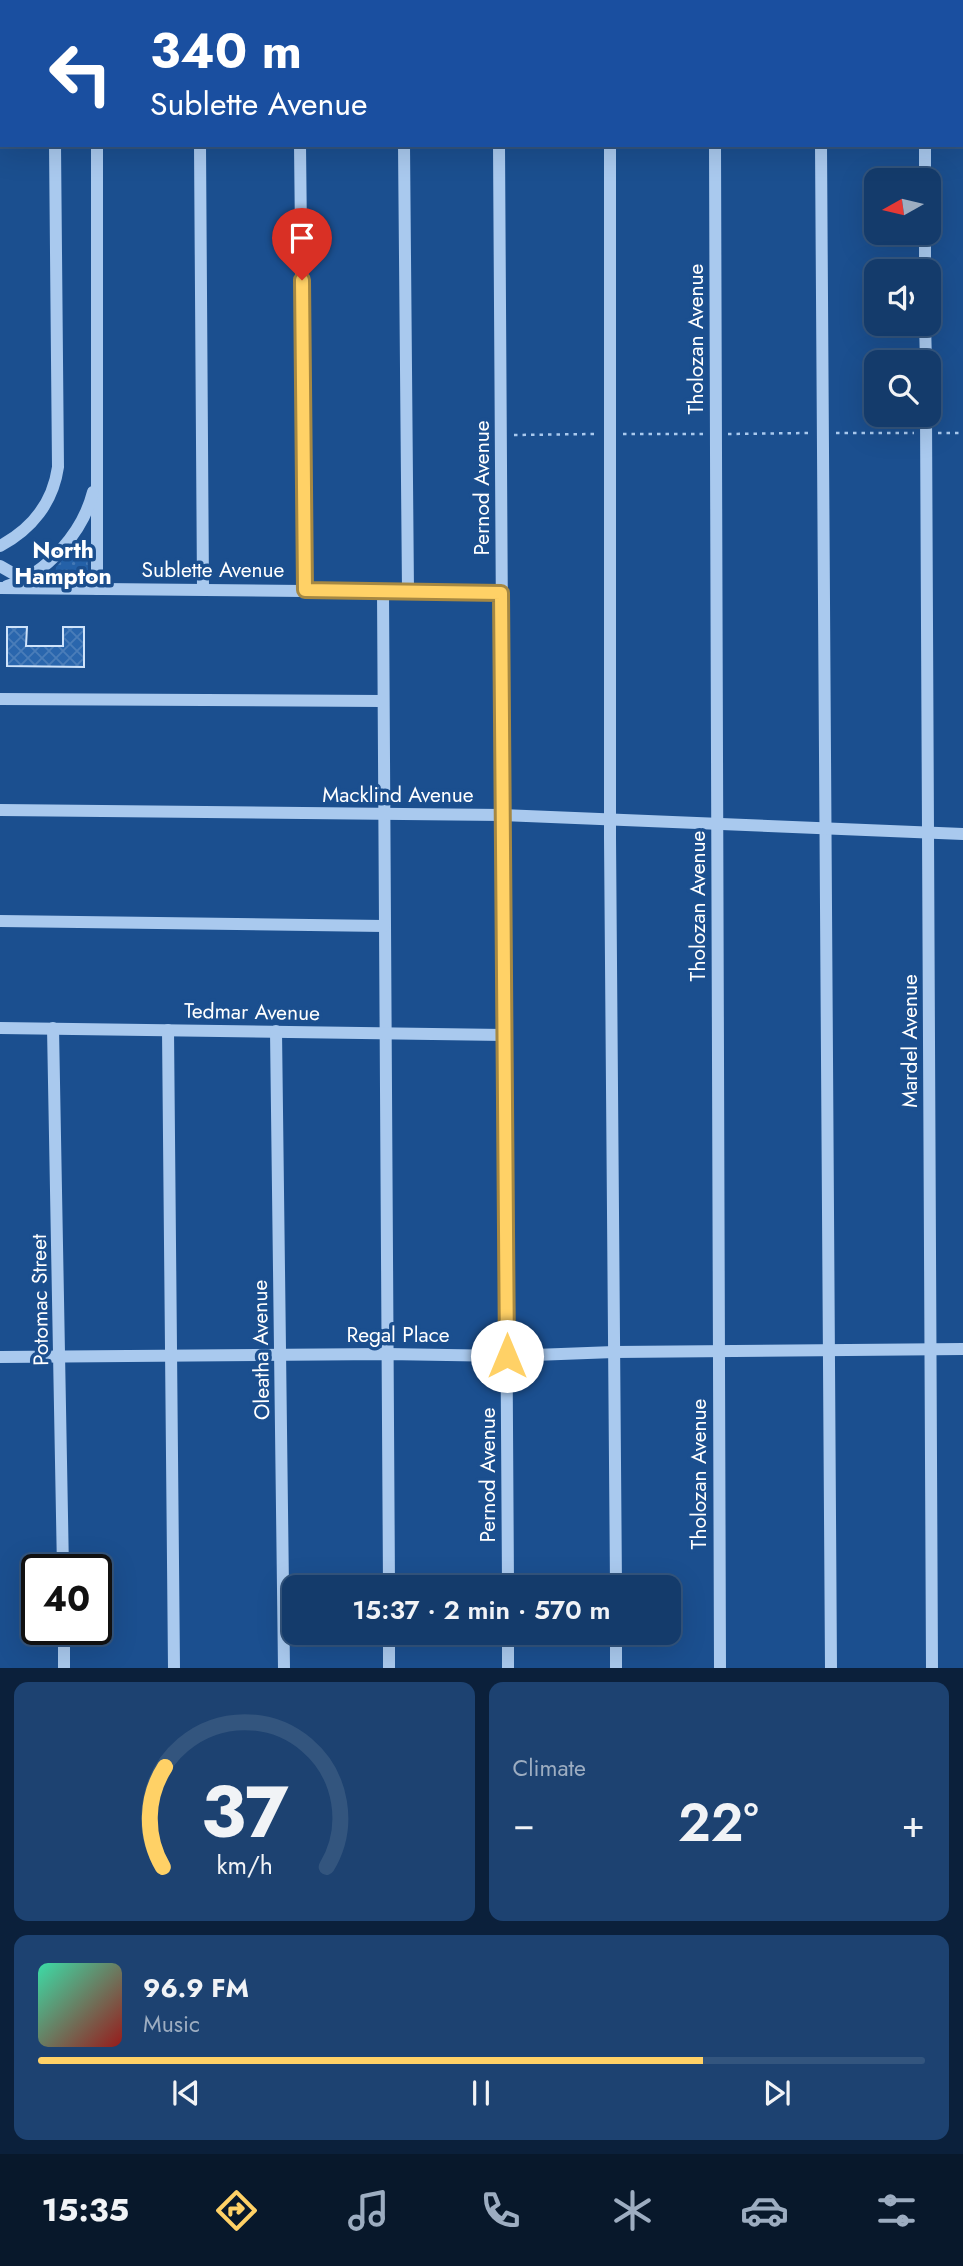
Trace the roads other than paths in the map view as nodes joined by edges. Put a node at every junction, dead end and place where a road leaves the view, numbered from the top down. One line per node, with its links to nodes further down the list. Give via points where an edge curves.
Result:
1 (55, 147): 14 (street, via 57,476 37,517)
2 (97, 147): 13 (street)
3 (200, 147): 20 (street)
4 (300, 147): 21 (street)
5 (404, 147): 23 (street)
6 (499, 147): 24 (street, Pernod Avenue)
7 (610, 147): 30 (street)
8 (715, 147): 31 (street, Tholozan Avenue)
9 (821, 147): 32 (street)
10 (925, 147): 11 (street)
11 (925, 168)
12 (926, 427): 33 (street, Mardel Avenue)
13 (97, 469): 16 (street, via 92,498 79,524 58,553); 19 (street)
14 (0, 546)
15 (0, 566): 16 (street, Sublette Avenue)
16 (23, 580): 17 (street); 18 (street, Sublette Avenue)
17 (0, 588): 18 (street, Sublette Avenue)
18 (51, 589): 19 (street, Sublette Avenue)
19 (97, 589): 20 (street, Sublette Avenue)
20 (203, 589): 21 (street, Sublette Avenue)
21 (305, 590): 22 (street, Sublette Avenue)
22 (383, 592): 23 (street, Sublette Avenue); 26 (street)
23 (408, 592): 24 (street, Sublette Avenue)
24 (501, 593): 29 (street, Pernod Avenue)
25 (0, 699): 26 (street)
26 (382, 701): 28 (street)
27 (0, 810): 28 (street, Macklind Avenue)
28 (384, 814): 29 (street, Macklind Avenue); 36 (street)
29 (502, 815): 30 (street, Macklind Avenue); 42 (street, Pernod Avenue)
30 (610, 819): 31 (street, Macklind Avenue); 47 (street)
31 (717, 824): 32 (street, Macklind Avenue); 46 (street, Tholozan Avenue)
32 (824, 827): 33 (street, Macklind Avenue); 44 (street)
33 (928, 832): 34 (street, Macklind Avenue); 45 (street, Mardel Avenue)
34 (963, 834)
35 (0, 921): 36 (street)
36 (384, 926): 41 (street)
37 (0, 1028): 38 (street, Tedmar Avenue)
38 (53, 1028): 39 (street, Tedmar Avenue); 49 (street, Potomac Street)
39 (168, 1030): 40 (street, Tedmar Avenue); 50 (street)
40 (276, 1031): 41 (street, Tedmar Avenue); 51 (street, Oleatha Avenue)
41 (385, 1033): 42 (street, Tedmar Avenue); 48 (street)
42 (504, 1034): 52 (street, Pernod Avenue)
43 (963, 1349): 45 (street, Regal Place)
44 (830, 1350): 45 (street, Regal Place); 46 (street, Regal Place); 69 (street)
45 (931, 1350): 70 (street, Mardel Avenue)
46 (718, 1351): 47 (street, Regal Place); 68 (street, Tholozan Avenue)
47 (614, 1352): 52 (street, Regal Place); 57 (street)
48 (387, 1354): 51 (street, Regal Place); 52 (street, Regal Place); 55 (street)
49 (61, 1355): 50 (street, Regal Place); 53 (street, Regal Place); 54 (street, Potomac Street)
50 (171, 1355): 51 (street, Regal Place); 63 (street)
51 (280, 1355): 64 (street, Oleatha Avenue)
52 (507, 1356): 56 (street, Pernod Avenue)
53 (0, 1357)
54 (63, 1554)
55 (388, 1575)
56 (508, 1575)
57 (616, 1575)
58 (64, 1645): 62 (street)
59 (389, 1645): 65 (street)
60 (508, 1645): 66 (street)
61 (616, 1645): 67 (street)
62 (64, 1668)
63 (174, 1668)
64 (284, 1668)
65 (389, 1668)
66 (508, 1668)
67 (616, 1668)
68 (720, 1668)
69 (831, 1668)
70 (932, 1668)

